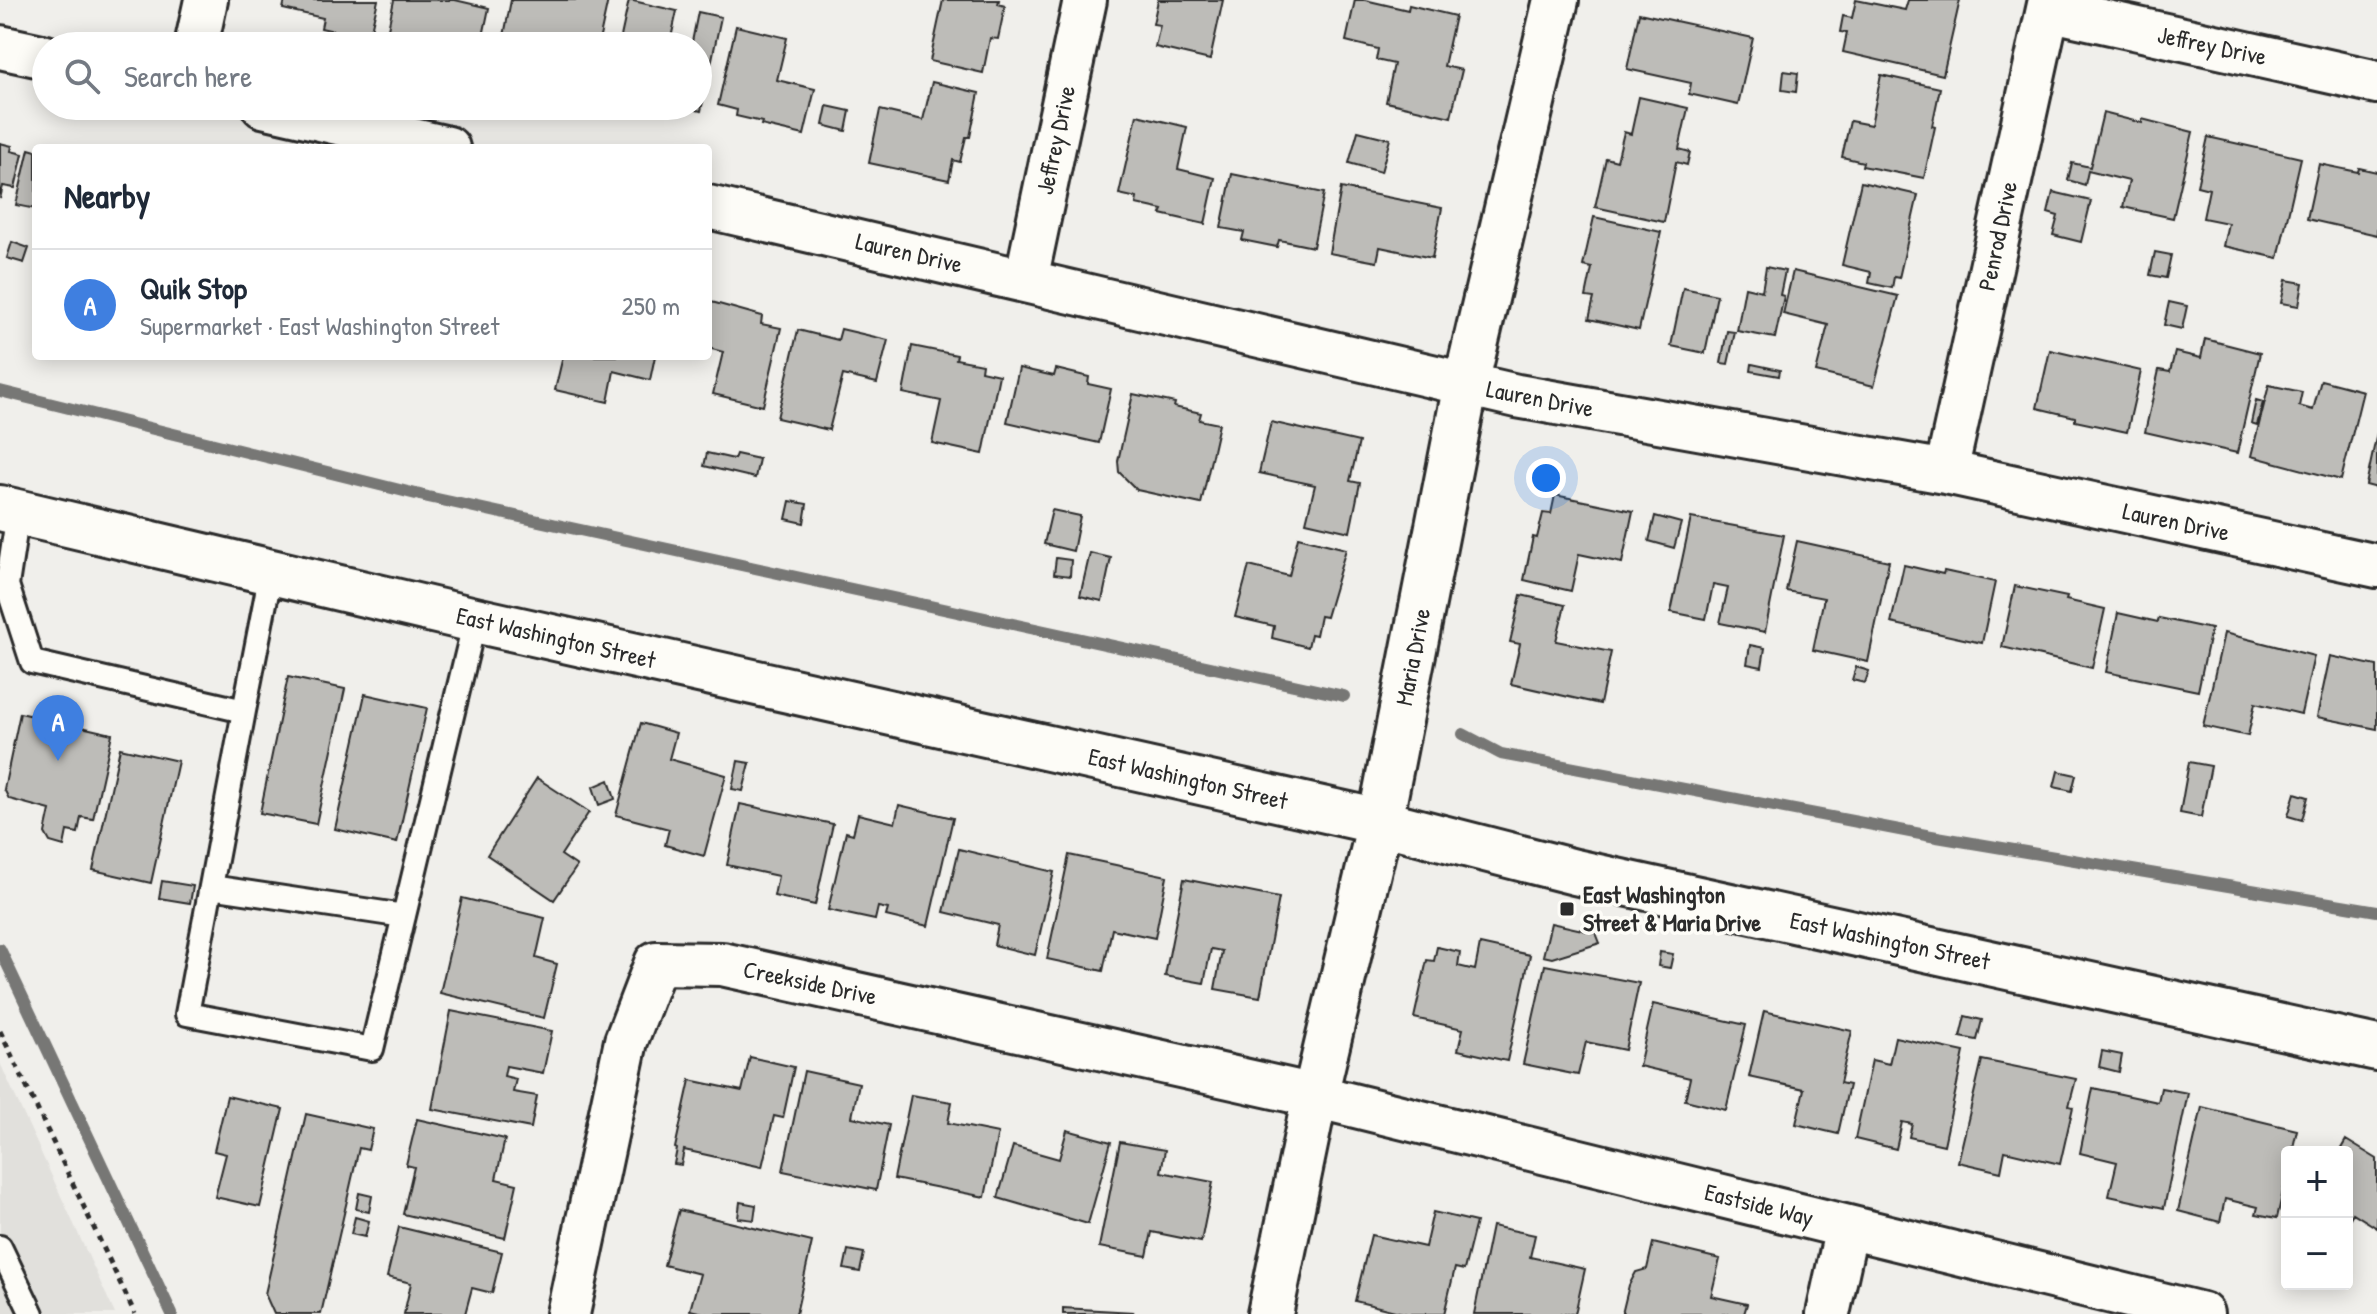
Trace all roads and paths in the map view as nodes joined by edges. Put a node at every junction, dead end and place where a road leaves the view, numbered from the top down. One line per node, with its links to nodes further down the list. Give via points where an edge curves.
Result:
1 (206, 0): 5 (street)
2 (1085, 0): 12 (street, Jeffrey Drive)
3 (1556, 0): 13 (main road, Maria Drive)
4 (2049, 5): 8 (street, Jeffrey Drive); 14 (street, Penrod Drive)
5 (199, 32)
6 (0, 47): 7 (street)
7 (32, 54)
8 (2377, 82)
9 (325, 120): 10 (street)
10 (430, 144)
11 (712, 208): 12 (street, Lauren Drive)
12 (1026, 280): 13 (street, Lauren Drive)
13 (1466, 384): 14 (street, Lauren Drive); 20 (main road, Maria Drive)
14 (1946, 472): 16 (street, Lauren Drive)
15 (9, 511): 17 (main road, East Washington Street); 19 (lane, via 7,585 32,662)
16 (2377, 566)
17 (271, 572): 18 (main road, East Washington Street); 19 (lane)
18 (475, 620): 20 (main road, East Washington Street); 22 (lane)
19 (244, 711): 21 (lane)
20 (1380, 822): 24 (main road, East Washington Street, via 1575,872); 25 (main road, Maria Drive)
21 (211, 887): 22 (lane); 22 (lane, via 187,1014 372,1049)
22 (404, 916)
23 (0, 1031): 29 (path)
24 (2377, 1048)
25 (1315, 1096): 26 (street, Eastside Way); 30 (street, Creekside Drive, via 722,964 656,963 626,1041); 31 (main road, Maria Drive)
26 (1847, 1227): 32 (street); 33 (street, Eastside Way)
27 (0, 1247): 28 (lane)
28 (32, 1314)
29 (135, 1314)
30 (568, 1314)
31 (1270, 1314)
32 (1828, 1314)
33 (2202, 1314)

